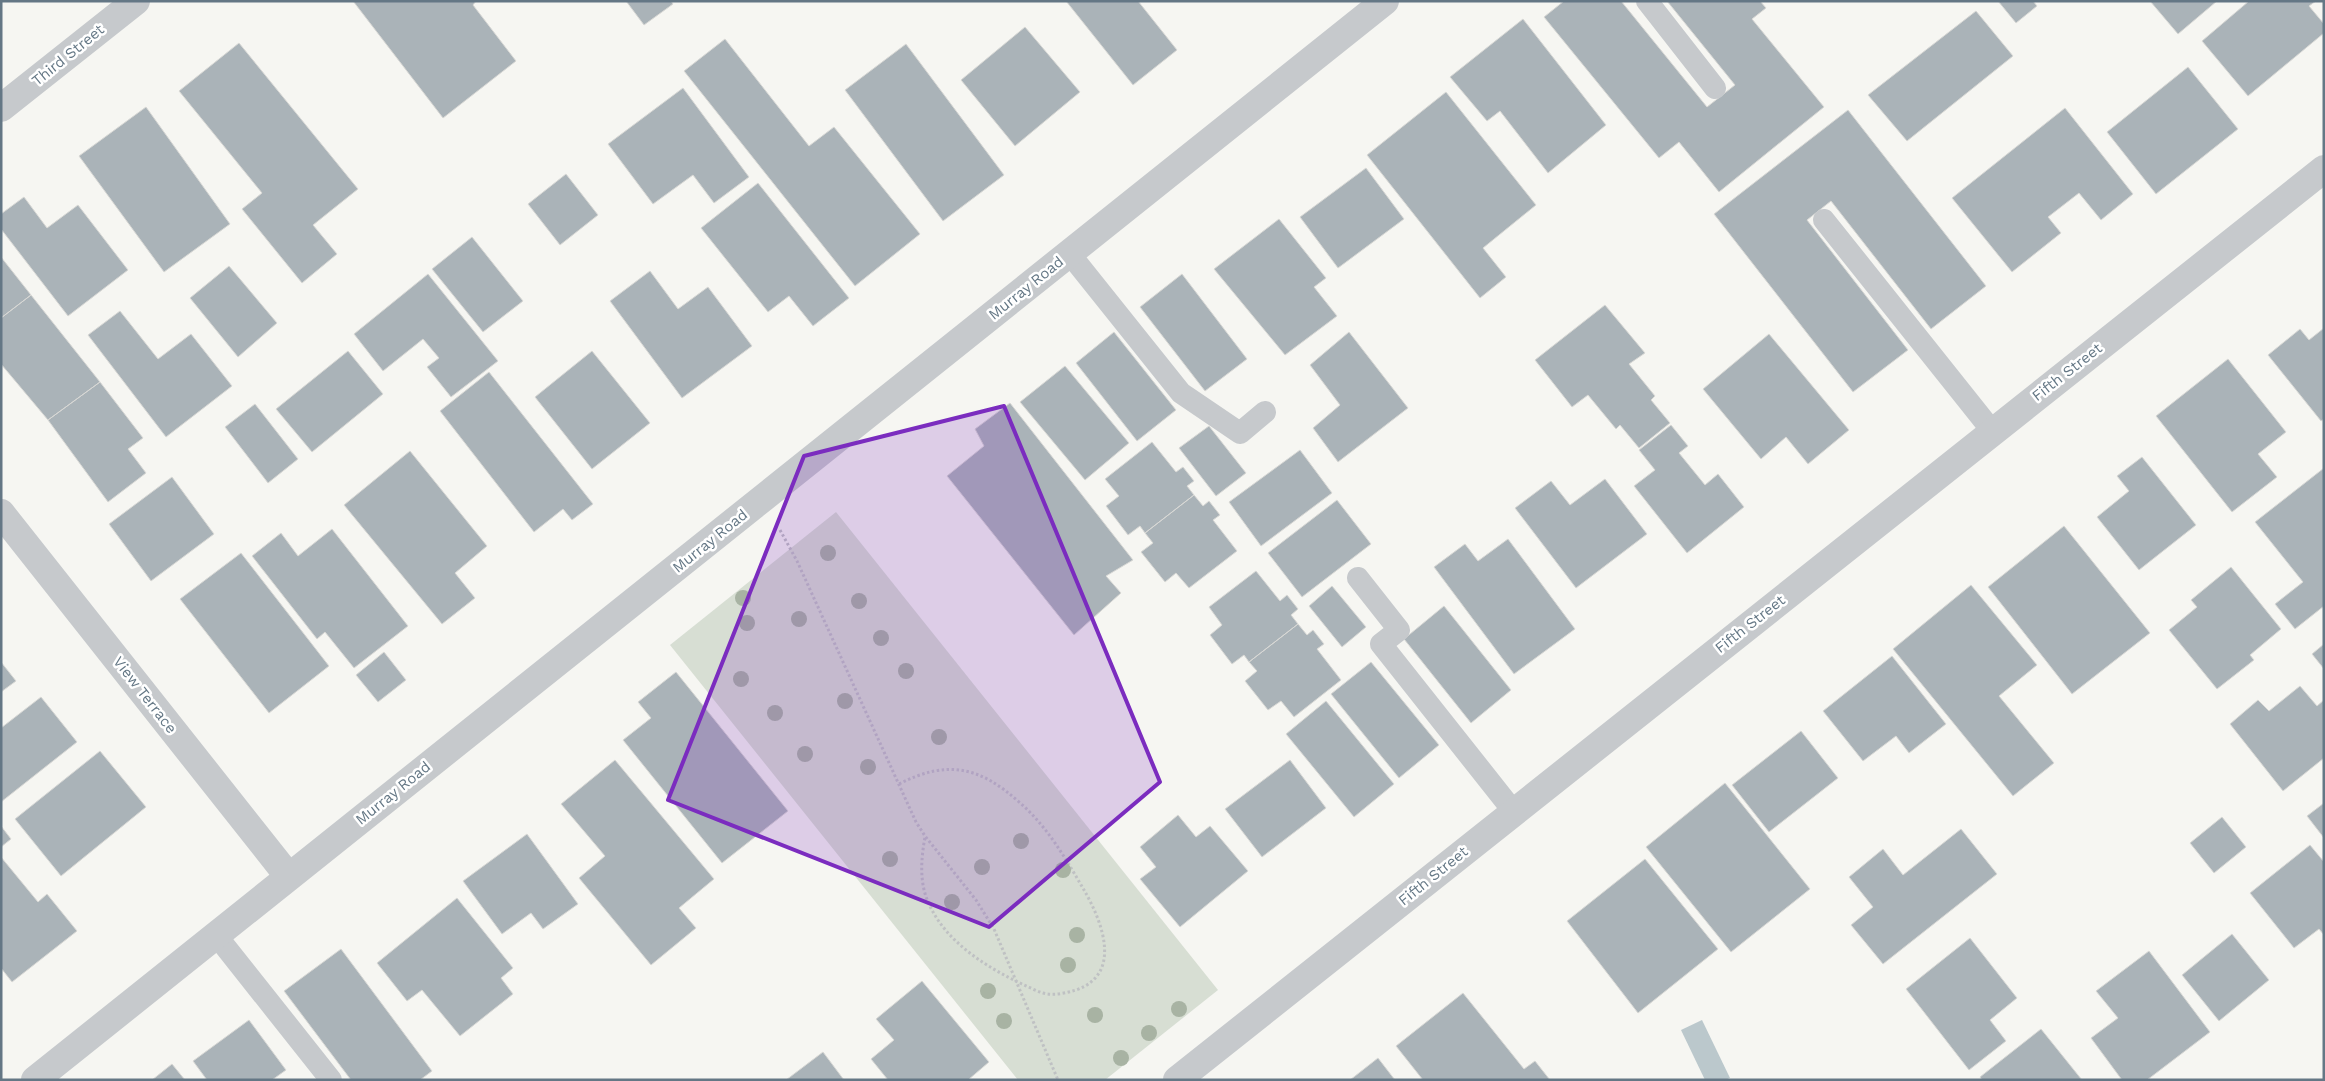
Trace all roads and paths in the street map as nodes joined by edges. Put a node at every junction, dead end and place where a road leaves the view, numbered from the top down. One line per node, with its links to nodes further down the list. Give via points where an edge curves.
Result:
1 (136, 1): 5 (street, Third Street)
2 (1385, 1): 8 (street, Murray Road)
3 (1647, 1): 4 (lane)
4 (1716, 88)
5 (1, 108)
6 (2324, 169): 10 (street, Fifth Street)
7 (1824, 220): 10 (lane)
8 (1069, 253): 9 (lane, via 1182,394 1240,433); 11 (street, Murray Road)
9 (1265, 412)
10 (1993, 432): 15 (street, Fifth Street)
11 (762, 499): 14 (path, via 797,561); 17 (street, Murray Road)
12 (1, 513): 17 (street, View Terrace)
13 (1358, 578): 15 (lane, via 1399,630 1381,644)
14 (899, 784): 16 (path); 19 (path, via 938,770 971,770 1002,787 1030,812 1069,864 1092,903 1106,949 1104,966 1096,978 1064,994 1043,993)
15 (1514, 812): 23 (street, Fifth Street)
16 (925, 836): 19 (path, via 976,900 994,929); 19 (path, via 922,877 929,904 950,936 982,962)
17 (289, 877): 18 (street, Murray Road)
18 (216, 935): 20 (street, Murray Road); 21 (lane)
19 (1015, 981): 22 (path)
20 (35, 1080)
21 (331, 1080)
22 (1058, 1080)
23 (1177, 1080)

